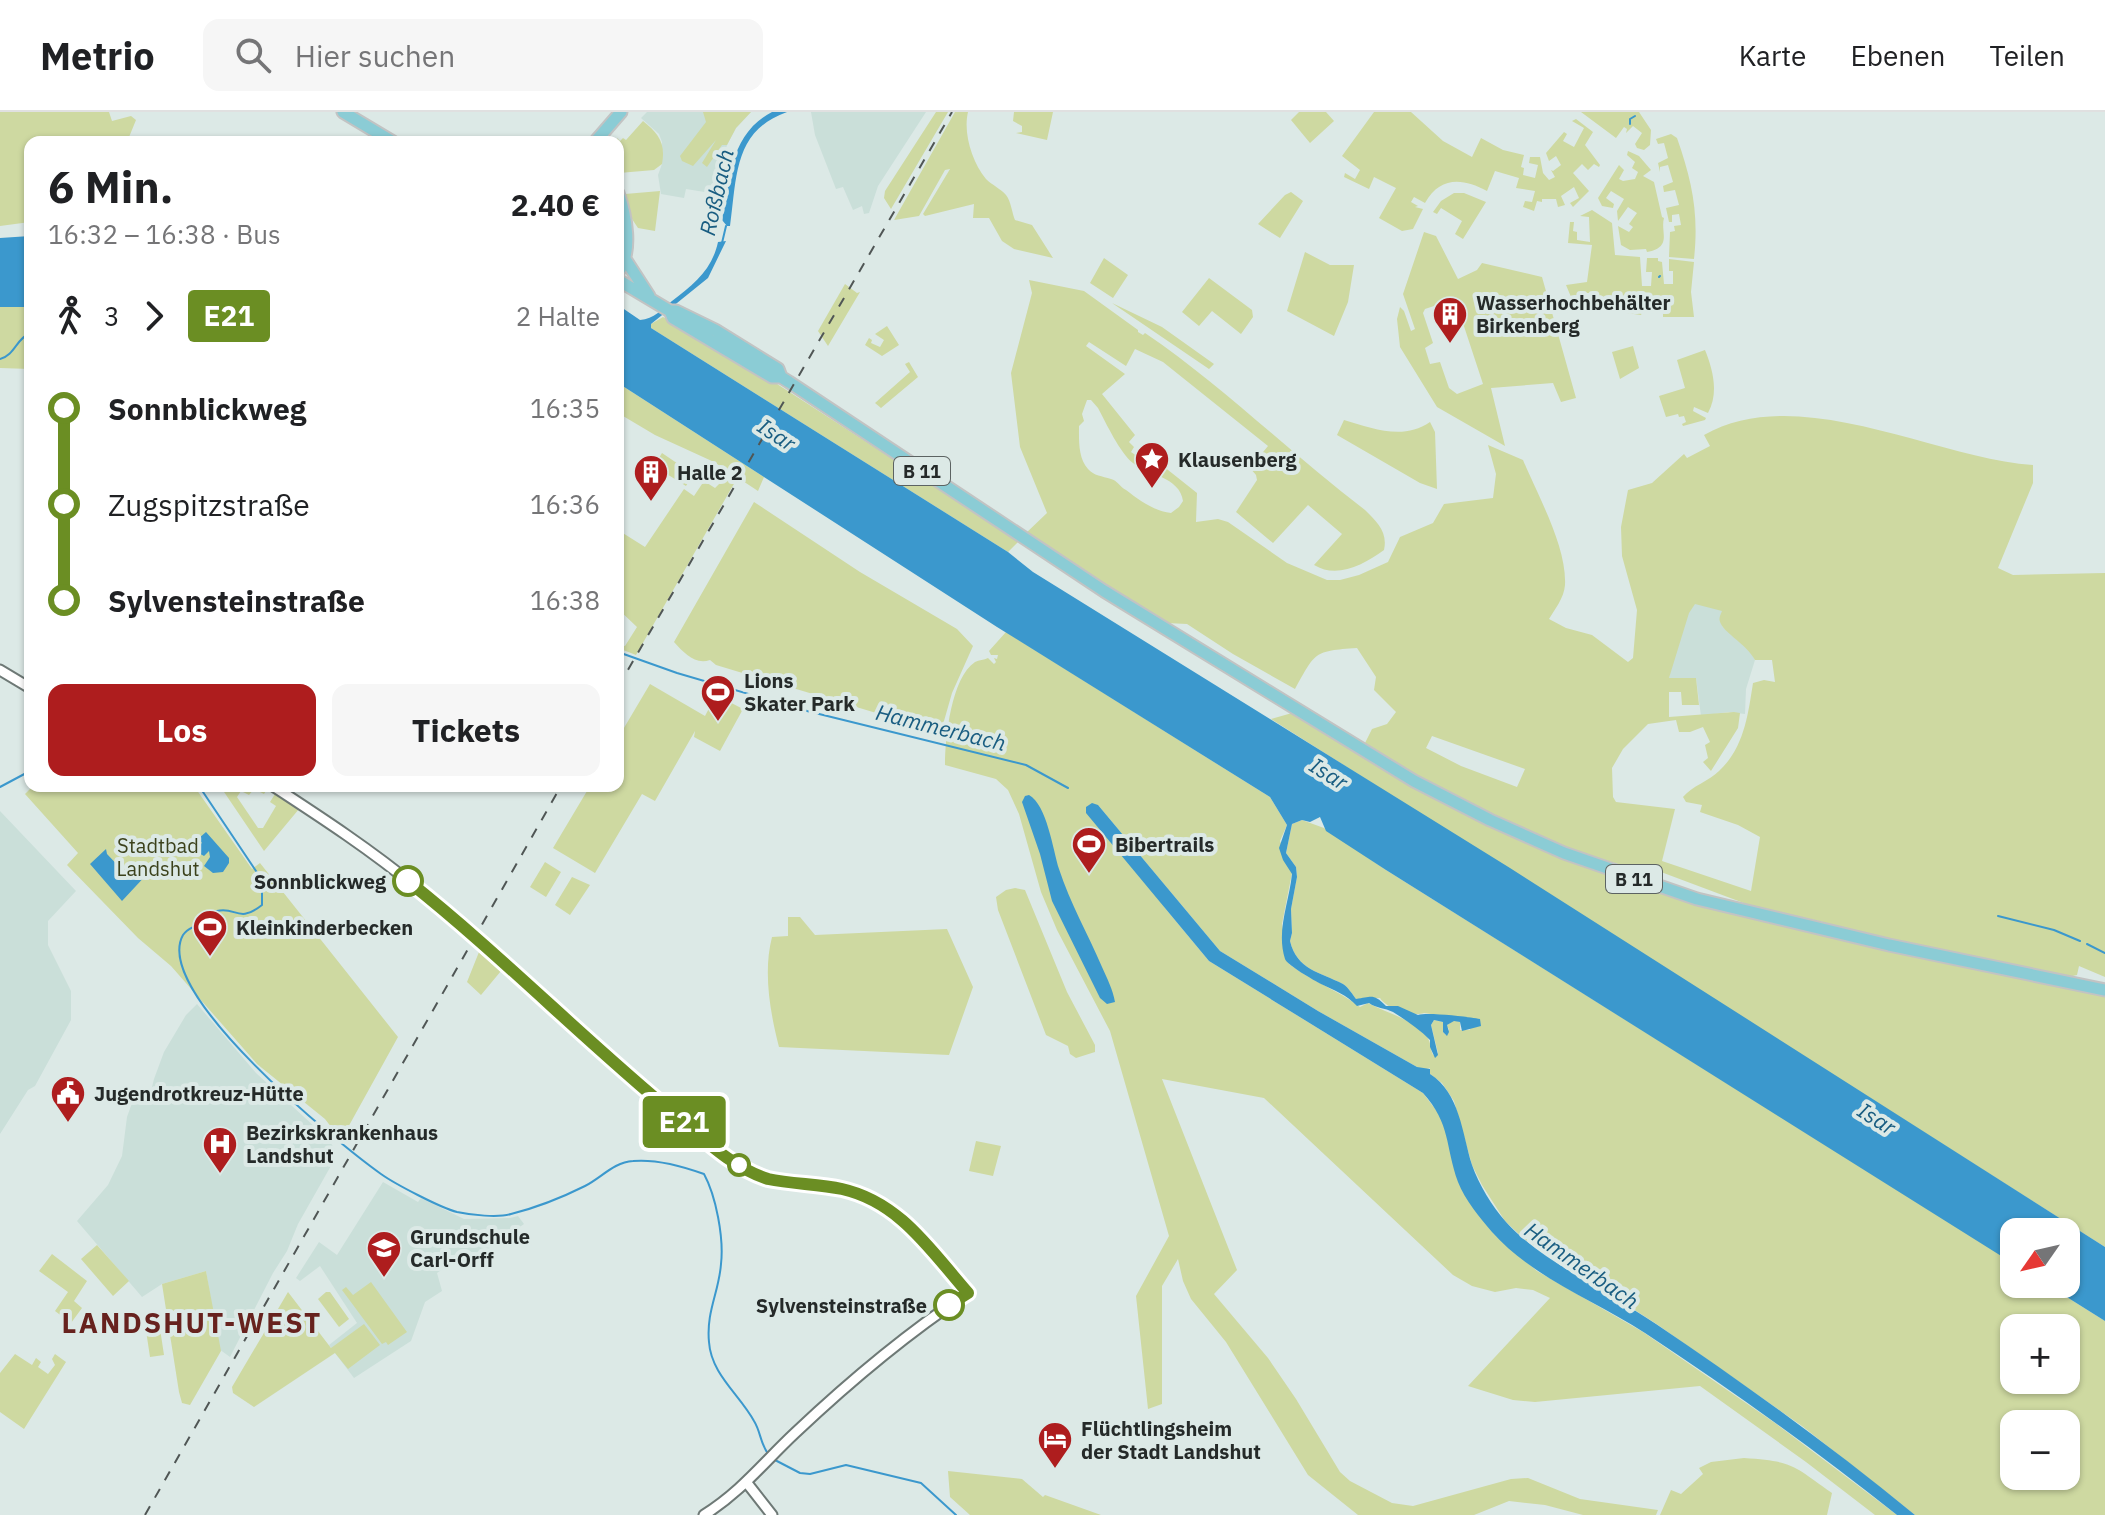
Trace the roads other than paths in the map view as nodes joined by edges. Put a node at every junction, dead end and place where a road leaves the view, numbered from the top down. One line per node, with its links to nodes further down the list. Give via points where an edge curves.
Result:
1 (343, 112): 4 (main road)
2 (621, 112): 3 (main road)
3 (609, 127): 5 (main road); 6 (main road)
4 (383, 136)
5 (601, 136)
6 (608, 136)
7 (624, 212): 8 (main road)
8 (625, 259): 10 (main road)
9 (624, 284): 10 (main road, B 11)
10 (654, 301): 14 (main road, B 11, via 673,318 772,377 781,377 1104,591 1402,774 1490,820 1564,853 1697,899)
11 (0, 670): 12 (street)
12 (24, 684)
13 (282, 792): 15 (street, via 416,888 731,1160 768,1179 841,1189 880,1203 919,1236 968,1293 896,1343)
14 (2105, 990)
15 (747, 1483): 16 (street); 17 (street)
16 (704, 1515)
17 (772, 1515)

